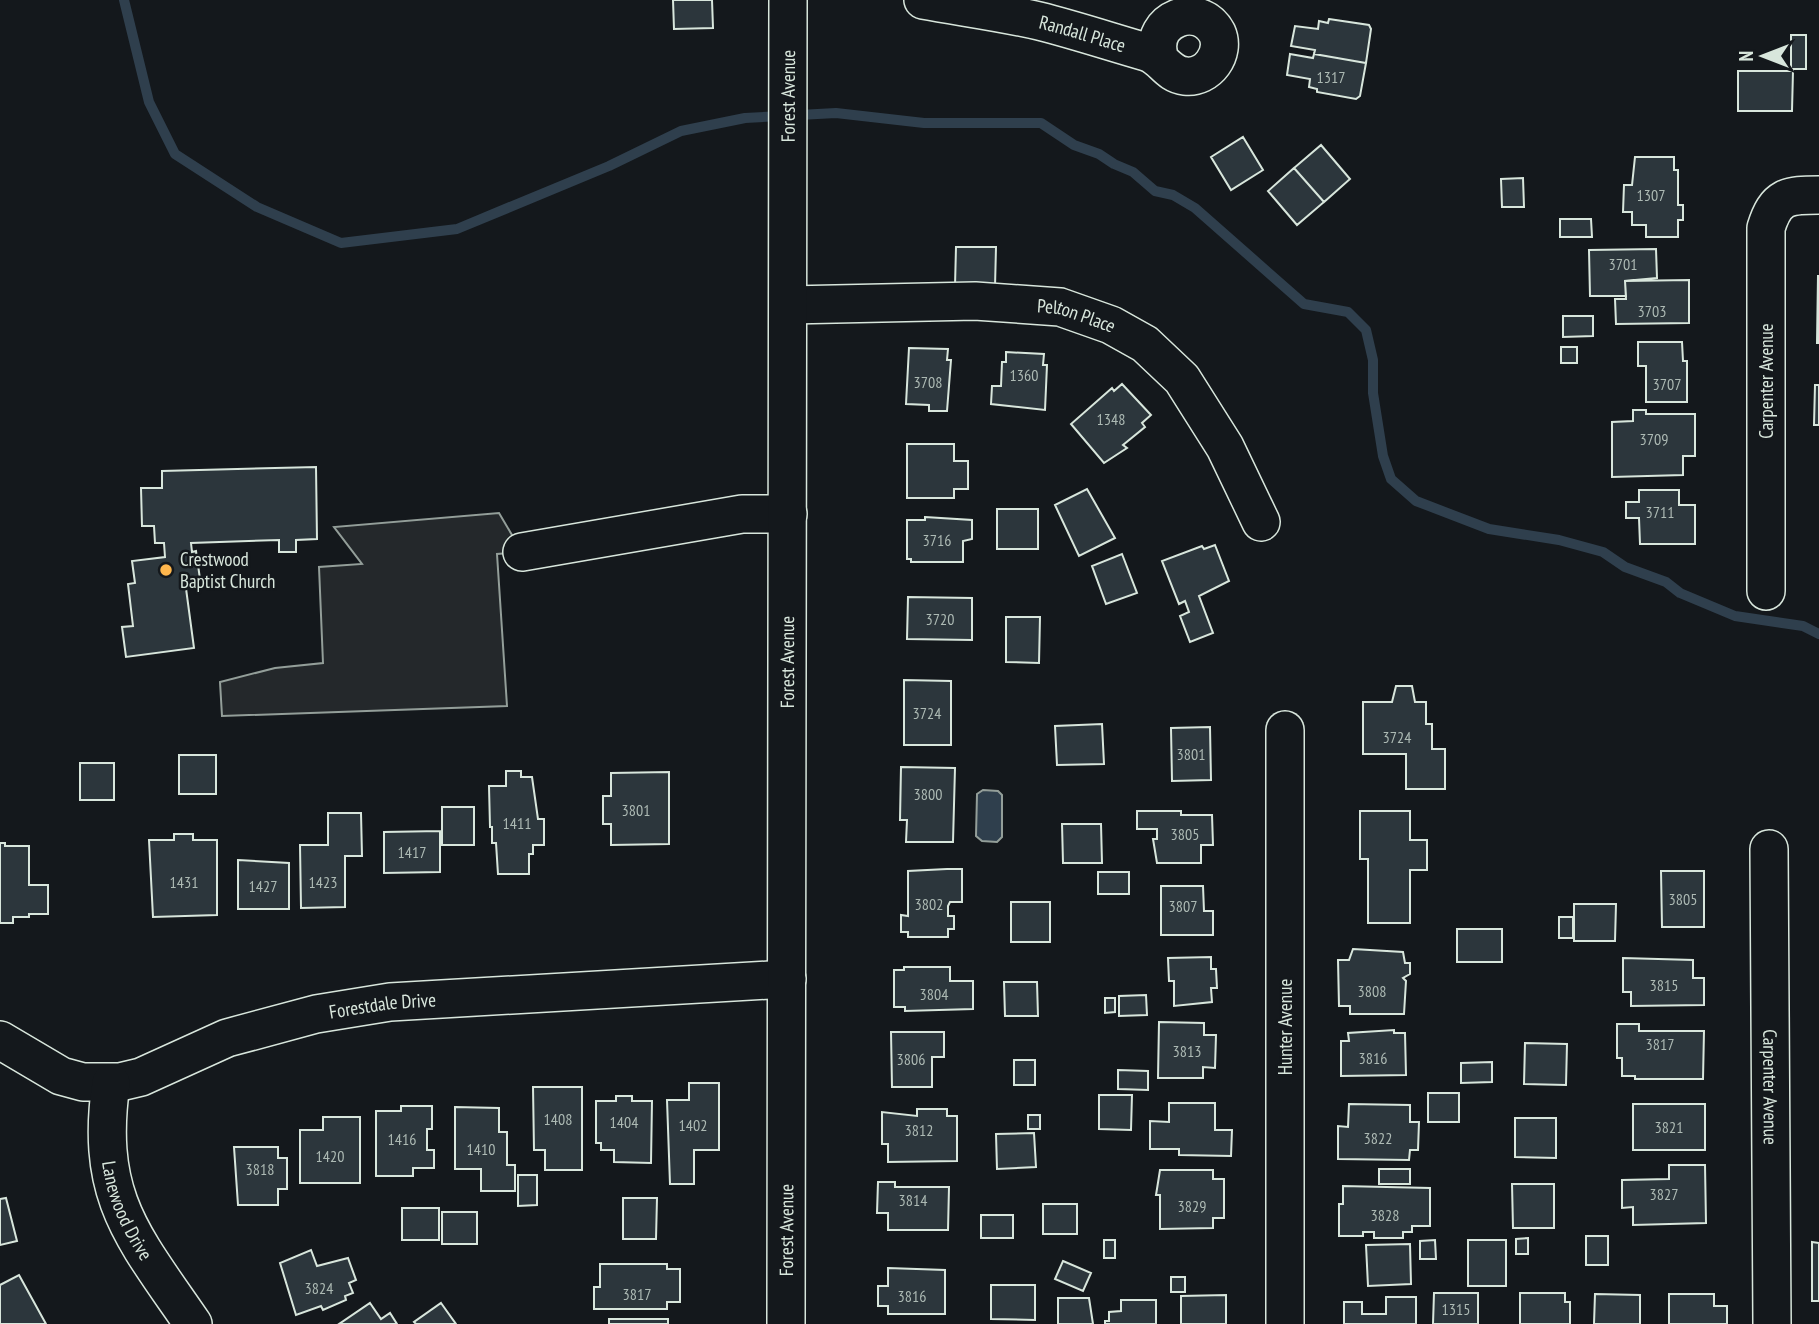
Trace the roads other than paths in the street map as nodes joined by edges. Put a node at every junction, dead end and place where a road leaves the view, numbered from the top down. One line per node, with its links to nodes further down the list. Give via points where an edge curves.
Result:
1 (923, 0): 3 (street, Randall Place, via 1039,21)
2 (788, 14): 5 (street, Forest Avenue)
3 (1159, 56)
4 (1812, 195): 9 (street, Carpenter Avenue, via 1780,201 1766,228)
5 (789, 304): 6 (street, Forest Avenue); 7 (street, Pelton Place, via 975,300 1060,307 1111,325 1145,344 1182,379 1225,447)
6 (788, 514): 8 (street, via 742,514); 12 (street, Forest Avenue)
7 (1261, 522)
8 (522, 552)
9 (1766, 591)
10 (1285, 730): 17 (street, Hunter Avenue)
11 (1769, 849): 18 (street, Carpenter Avenue)
12 (787, 979): 14 (street, Forestdale Drive, via 390,1002 316,1014 227,1038 141,1077); 16 (street, Forest Avenue)
13 (0, 1040): 14 (street, Forestdale Drive, via 61,1076)
14 (111, 1083): 15 (street, Lanewood Drive, via 105,1124 107,1166 127,1227)
15 (193, 1324)
16 (786, 1324)
17 (1285, 1324)
18 (1772, 1324)

